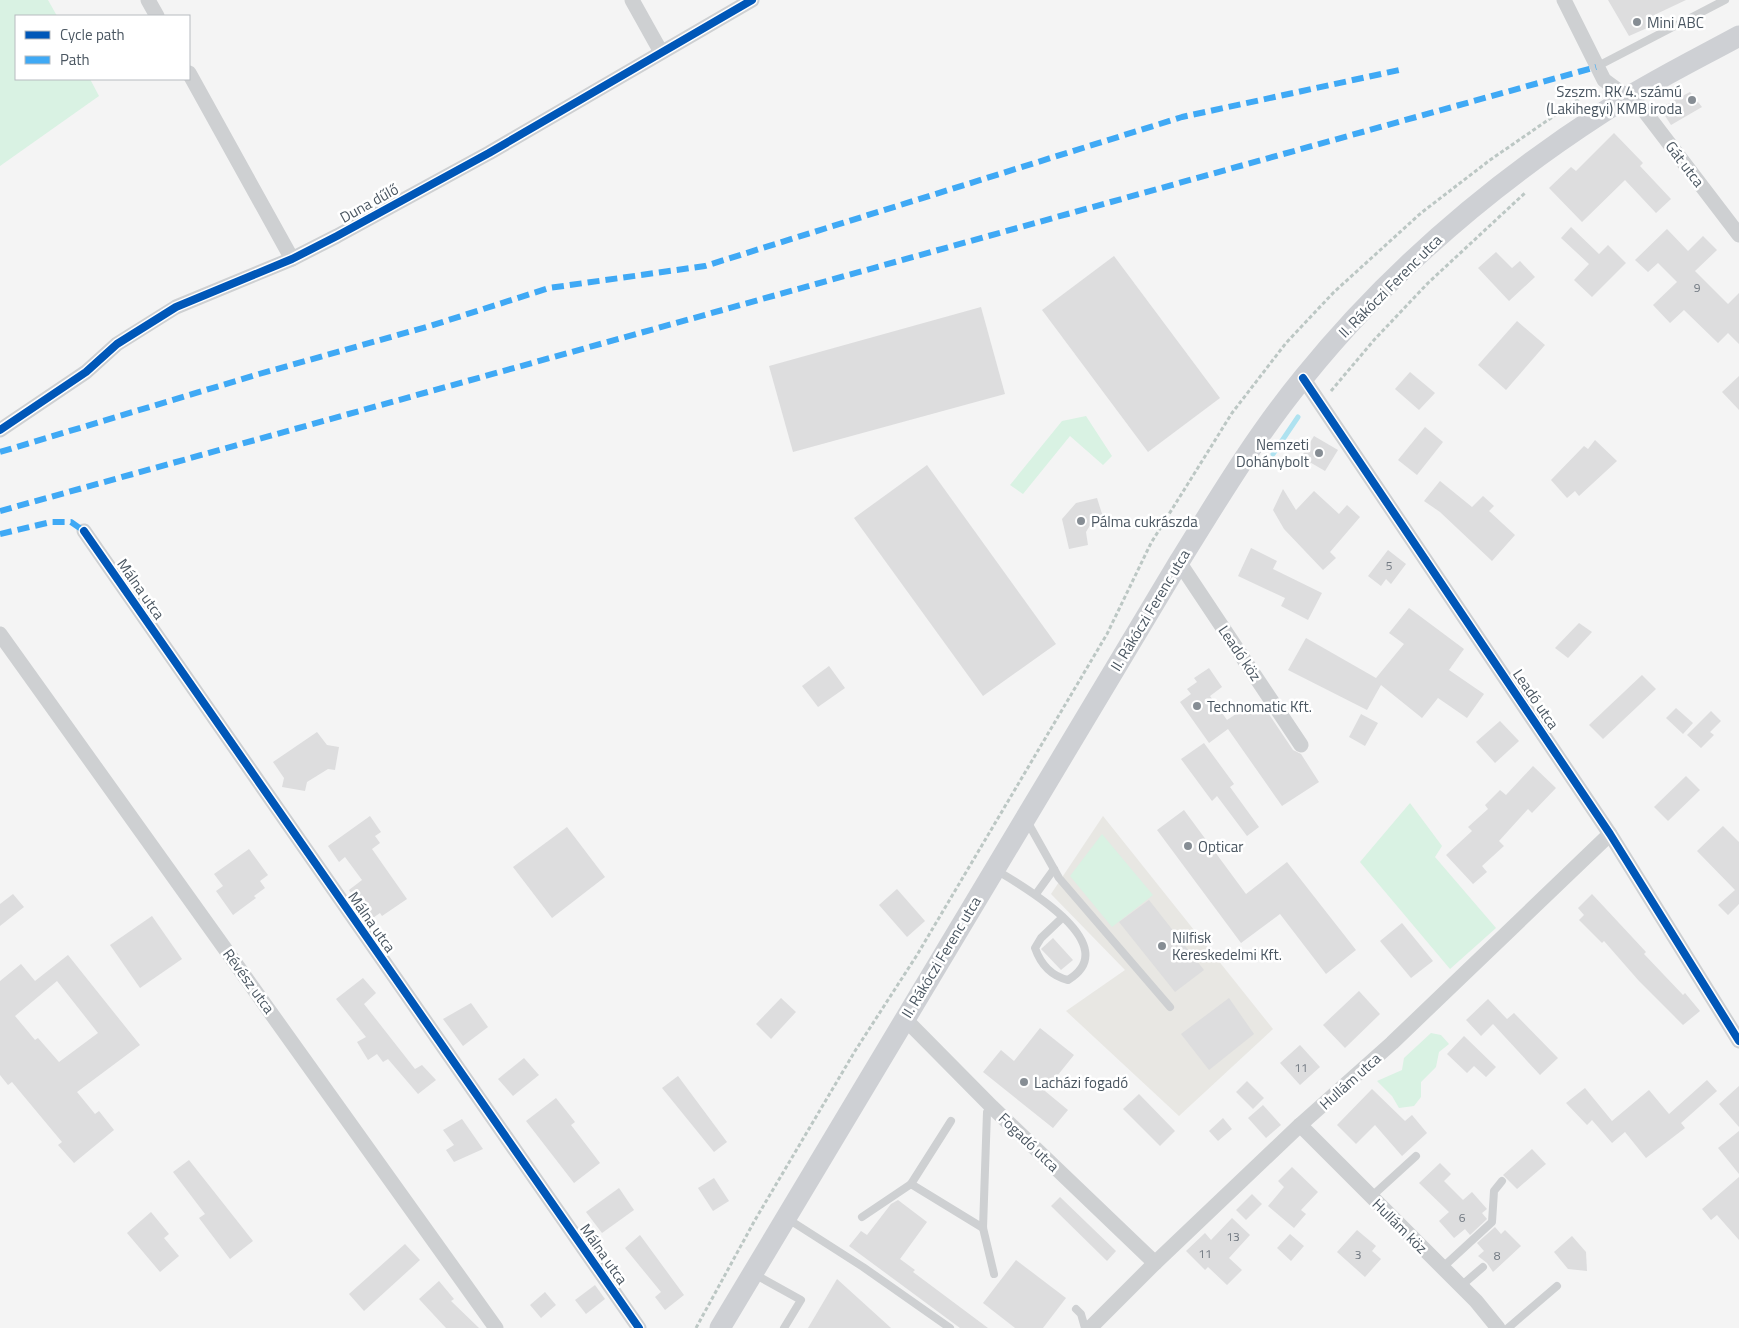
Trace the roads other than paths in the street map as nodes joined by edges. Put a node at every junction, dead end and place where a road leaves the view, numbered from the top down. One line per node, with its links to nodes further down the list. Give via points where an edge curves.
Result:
1 (148, 0): 6 (street)
2 (632, 0): 8 (street)
3 (752, 0): 8 (street, Duna dűlő)
4 (1564, 0): 9 (street, Gát utca)
5 (1725, 0): 9 (lane)
6 (156, 15)
7 (1739, 36): 11 (main road, II. Rákóczi Ferenc utca)
8 (661, 52): 13 (street, Duna dűlő, via 488,153)
9 (1596, 67): 11 (street, Gát utca, via 1604,80)
10 (190, 75): 13 (street)
11 (1627, 97): 12 (street, Gát utca, via 1642,108); 14 (main road, II. Rákóczi Ferenc utca, via 1519,171 1469,210 1392,281)
12 (1739, 235)
13 (292, 259): 15 (street, Duna dűlő, via 176,308 117,344 86,372)
14 (1303, 378): 17 (main road, II. Rákóczi Ferenc utca, via 1234,473); 21 (street, Leadó utca)
15 (0, 430)
16 (84, 531): 48 (street, Málna utca)
17 (1179, 562): 19 (street, Leadó köz); 20 (main road, II. Rákóczi Ferenc utca)
18 (0, 634): 47 (street, Révész utca)
19 (1301, 745)
20 (1025, 817): 22 (main road, II. Rákóczi Ferenc utca); 23 (lane)
21 (1610, 834): 28 (street, Leadó utca); 31 (street, Hullám utca, via 1392,1043)
22 (994, 869): 24 (lane); 27 (main road, II. Rákóczi Ferenc utca)
23 (1054, 869): 24 (lane); 26 (lane)
24 (1036, 894): 25 (lane)
25 (1063, 917): 25 (lane, via 1074,927 1084,950 1084,966 1068,980 1056,978 1046,969 1035,948)
26 (1170, 1007)
27 (905, 1019): 29 (street, Fogadó utca); 37 (main road, II. Rákóczi Ferenc utca)
28 (1739, 1041)
29 (992, 1107): 38 (lane, via 987,1112); 39 (street, Fogadó utca)
30 (951, 1121): 34 (lane)
31 (1300, 1126): 35 (street, Hullám köz); 39 (street, Hullám utca)
32 (1416, 1156): 35 (lane)
33 (1502, 1181): 41 (lane, via 1494,1191 1492,1222)
34 (911, 1184): 36 (lane); 38 (lane)
35 (1371, 1197): 41 (street, Hullám köz)
36 (862, 1217)
37 (786, 1218): 42 (main road, II. Rákóczi Ferenc utca); 51 (lane)
38 (982, 1228): 43 (lane)
39 (1155, 1263): 53 (street, Hullám utca)
40 (1483, 1267): 44 (lane)
41 (1442, 1268): 44 (street, Hullám köz)
42 (752, 1273): 49 (main road, II. Rákóczi Ferenc utca); 50 (lane, via 801,1300)
43 (994, 1274)
44 (1461, 1286): 54 (street, Hullám köz)
45 (1557, 1286): 55 (lane)
46 (1076, 1309): 52 (lane)
47 (496, 1328)
48 (639, 1328)
49 (720, 1328)
50 (784, 1328)
51 (950, 1328)
52 (1085, 1328)
53 (1090, 1328)
54 (1498, 1328)
55 (1508, 1328)

